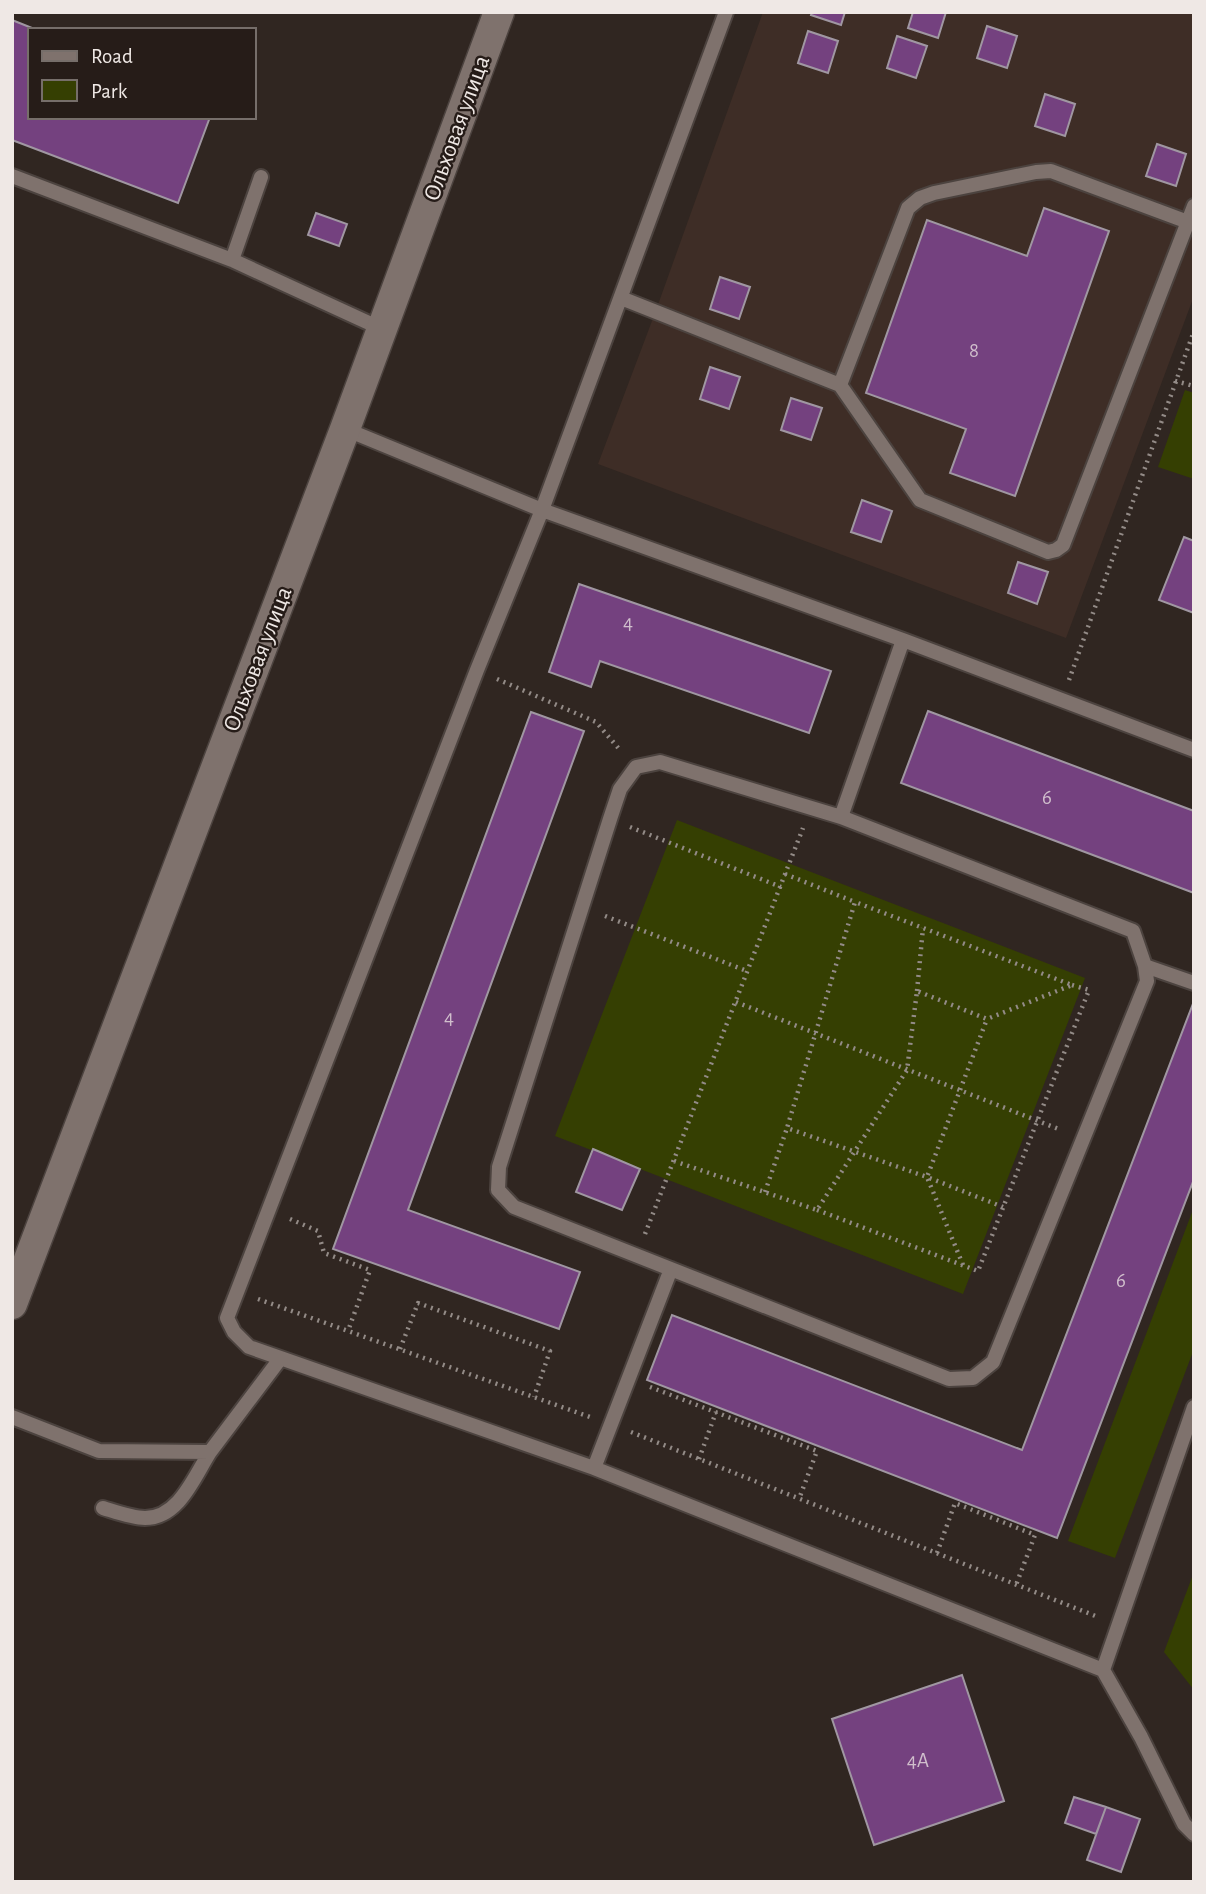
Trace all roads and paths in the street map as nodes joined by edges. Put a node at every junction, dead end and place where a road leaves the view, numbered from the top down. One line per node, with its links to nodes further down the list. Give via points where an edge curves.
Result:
1 (499, 12): 9 (street, Ольховая улица)
2 (726, 12): 8 (lane)
3 (12, 176): 7 (lane)
4 (261, 177): 7 (lane)
5 (1194, 206): 6 (lane)
6 (1188, 222): 12 (lane, via 1051,172 920,198 908,208); 12 (lane, via 1063,545 1056,550 1048,552 920,500)
7 (232, 260): 9 (lane)
8 (621, 298): 12 (lane); 15 (lane)
9 (382, 329): 14 (street, Ольховая улица)
10 (1194, 332): 11 (path)
11 (1175, 381): 13 (path); 18 (path)
12 (840, 385)
13 (1194, 386)
14 (345, 429): 15 (lane); 53 (street, Ольховая улица)
15 (542, 510): 16 (lane); 17 (lane)
16 (903, 640): 18 (lane); 22 (lane)
17 (477, 670): 20 (path, via 596,722); 52 (lane)
18 (1062, 701): 19 (lane)
19 (1194, 750)
20 (636, 767): 21 (lane, via 660,762); 23 (lane, via 620,789)
21 (811, 808): 22 (lane); 24 (path)
22 (841, 817): 29 (lane, via 1133,931)
23 (610, 819): 25 (path); 27 (lane)
24 (785, 874): 25 (path); 26 (path)
25 (781, 887): 30 (path)
26 (855, 902): 28 (path); 36 (path)
27 (582, 908): 30 (path); 49 (lane, via 499,1167 498,1190 514,1207)
28 (923, 928): 32 (path); 33 (path)
29 (1145, 966): 31 (lane); 41 (lane, via 1147,981)
30 (747, 971): 34 (path)
31 (1194, 983)
32 (1072, 985): 35 (path); 39 (path, via 1089,990)
33 (917, 990): 35 (path); 37 (path)
34 (736, 1002): 36 (path); 43 (path)
35 (987, 1019): 38 (path)
36 (815, 1034): 37 (path); 40 (path)
37 (906, 1070): 38 (path); 42 (path)
38 (959, 1090): 39 (path); 44 (path)
39 (1037, 1121): 41 (path); 46 (path)
40 (787, 1128): 42 (path); 45 (path)
41 (1083, 1139): 51 (lane, via 993,1362 973,1378 949,1379)
42 (854, 1152): 44 (path); 47 (path)
43 (674, 1161): 45 (path); 49 (path)
44 (927, 1177): 46 (path); 50 (path)
45 (765, 1192): 47 (path)
46 (1003, 1207): 50 (path, via 978,1271)
47 (817, 1210): 50 (path)
48 (290, 1219): 54 (path, via 318,1231 324,1253 370,1270)
49 (637, 1256): 51 (lane)
50 (963, 1265)
51 (671, 1269): 57 (lane)
52 (237, 1292): 54 (path); 56 (lane, via 227,1318 234,1332 249,1347)
53 (12, 1304)
54 (348, 1331): 55 (path)
55 (400, 1349): 58 (path); 58 (path, via 418,1303 550,1351)
56 (280, 1359): 63 (lane); 65 (lane)
57 (628, 1379): 60 (path); 62 (lane)
58 (534, 1397): 62 (path)
59 (1194, 1407): 70 (lane)
60 (716, 1412): 64 (path); 66 (path, via 817,1451)
61 (12, 1417): 63 (lane, via 99,1451)
62 (610, 1424): 64 (path); 65 (lane)
63 (210, 1452): 67 (lane, via 175,1508 161,1516 143,1519)
64 (699, 1459): 66 (path)
65 (594, 1468): 71 (lane)
66 (799, 1499): 68 (path)
67 (103, 1508)
68 (937, 1553): 69 (path); 69 (path, via 955,1503 1035,1535)
69 (1016, 1584): 70 (path)
70 (1118, 1625): 71 (lane)
71 (1103, 1670): 72 (lane, via 1184,1824)
72 (1194, 1834)

